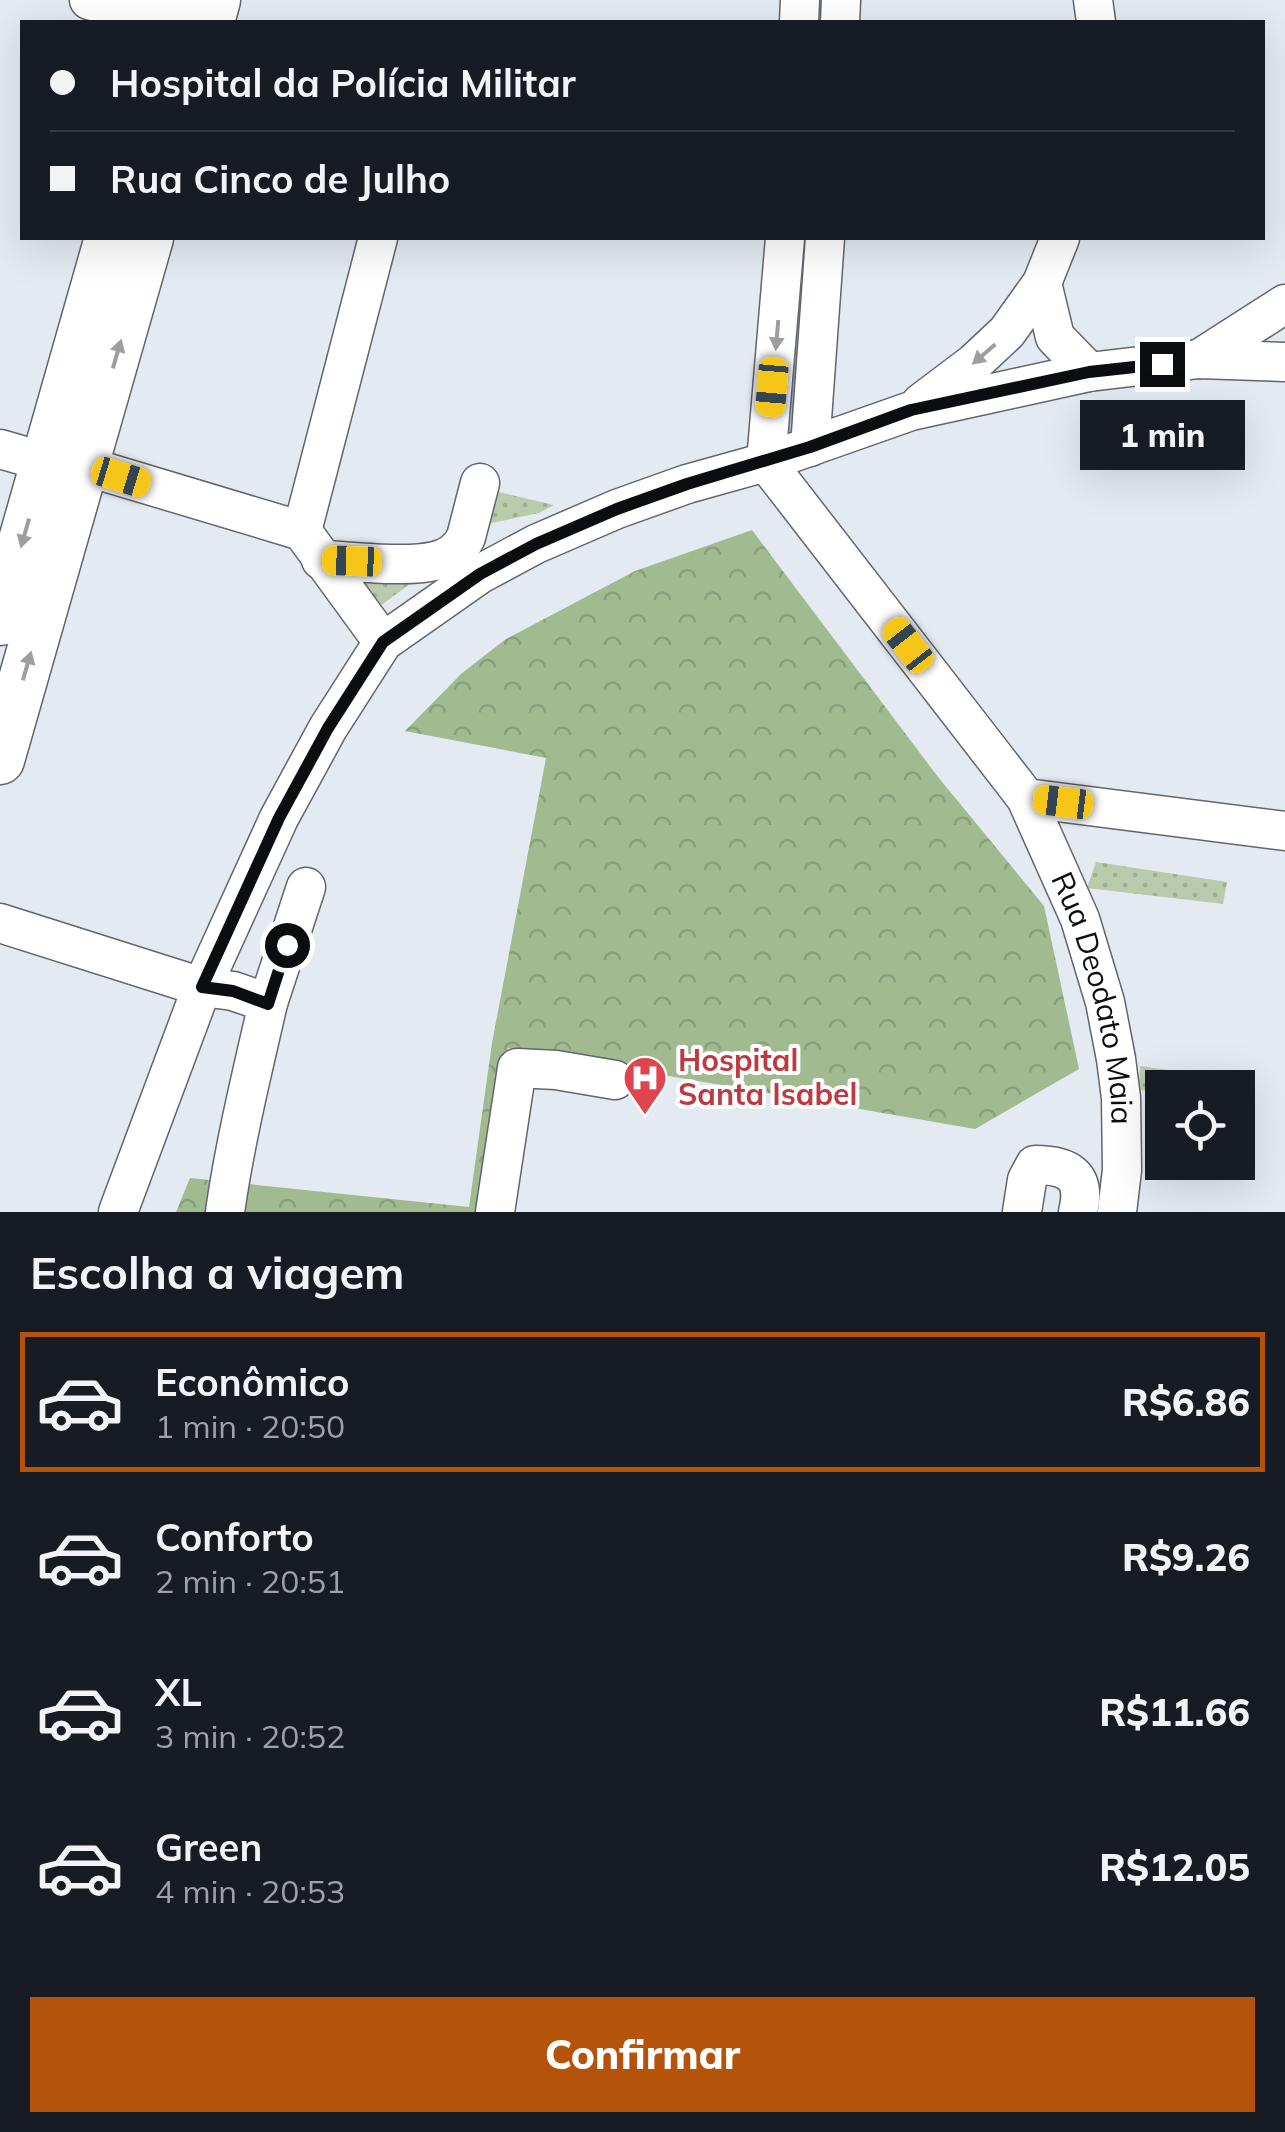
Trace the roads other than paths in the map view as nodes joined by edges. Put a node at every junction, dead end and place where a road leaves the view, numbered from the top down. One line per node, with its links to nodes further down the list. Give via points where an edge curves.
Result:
1 (89, 0): 2 (street)
2 (156, 20)
3 (109, 240): 18 (main road)
4 (149, 240): 18 (main road, one-way to 4)
5 (378, 240): 20 (street)
6 (785, 240): 17 (street, one-way to 17)
7 (825, 240): 15 (street)
8 (1059, 240): 9 (street)
9 (1042, 283): 13 (street, via 1056,337); 14 (street, one-way to 14, via 992,347)
10 (1285, 304): 11 (street)
11 (1199, 360): 12 (street); 13 (street)
12 (1285, 362)
13 (1089, 372): 14 (street)
14 (911, 410): 15 (street)
15 (810, 447): 17 (street)
16 (0, 449): 18 (street)
17 (766, 462): 22 (street, via 687,484 536,544); 24 (street, Rua Deodato Maia)
18 (65, 464): 20 (street); 21 (main road, one-way to 21); 23 (main road, one-way to 18)
19 (480, 483): 20 (street, via 466,538 434,562)
20 (311, 546): 22 (street)
21 (0, 621)
22 (383, 642): 28 (street, via 279,818)
23 (0, 760)
24 (1026, 798): 25 (street); 38 (street, Rua Deodato Maia, via 1080,919 1105,1002 1121,1098)
25 (1285, 832)
26 (306, 887): 29 (street)
27 (0, 923): 28 (street)
28 (202, 987): 29 (street); 31 (street)
29 (268, 1004): 34 (street)
30 (615, 1080): 35 (street, via 517,1068)
31 (135, 1167): 32 (street); 33 (street)
32 (118, 1212)
33 (128, 1212)
34 (224, 1212)
35 (494, 1212)
36 (1022, 1212): 37 (street, via 1035,1165 1058,1165 1074,1176 1082,1197)
37 (1078, 1212)
38 (1117, 1212)

